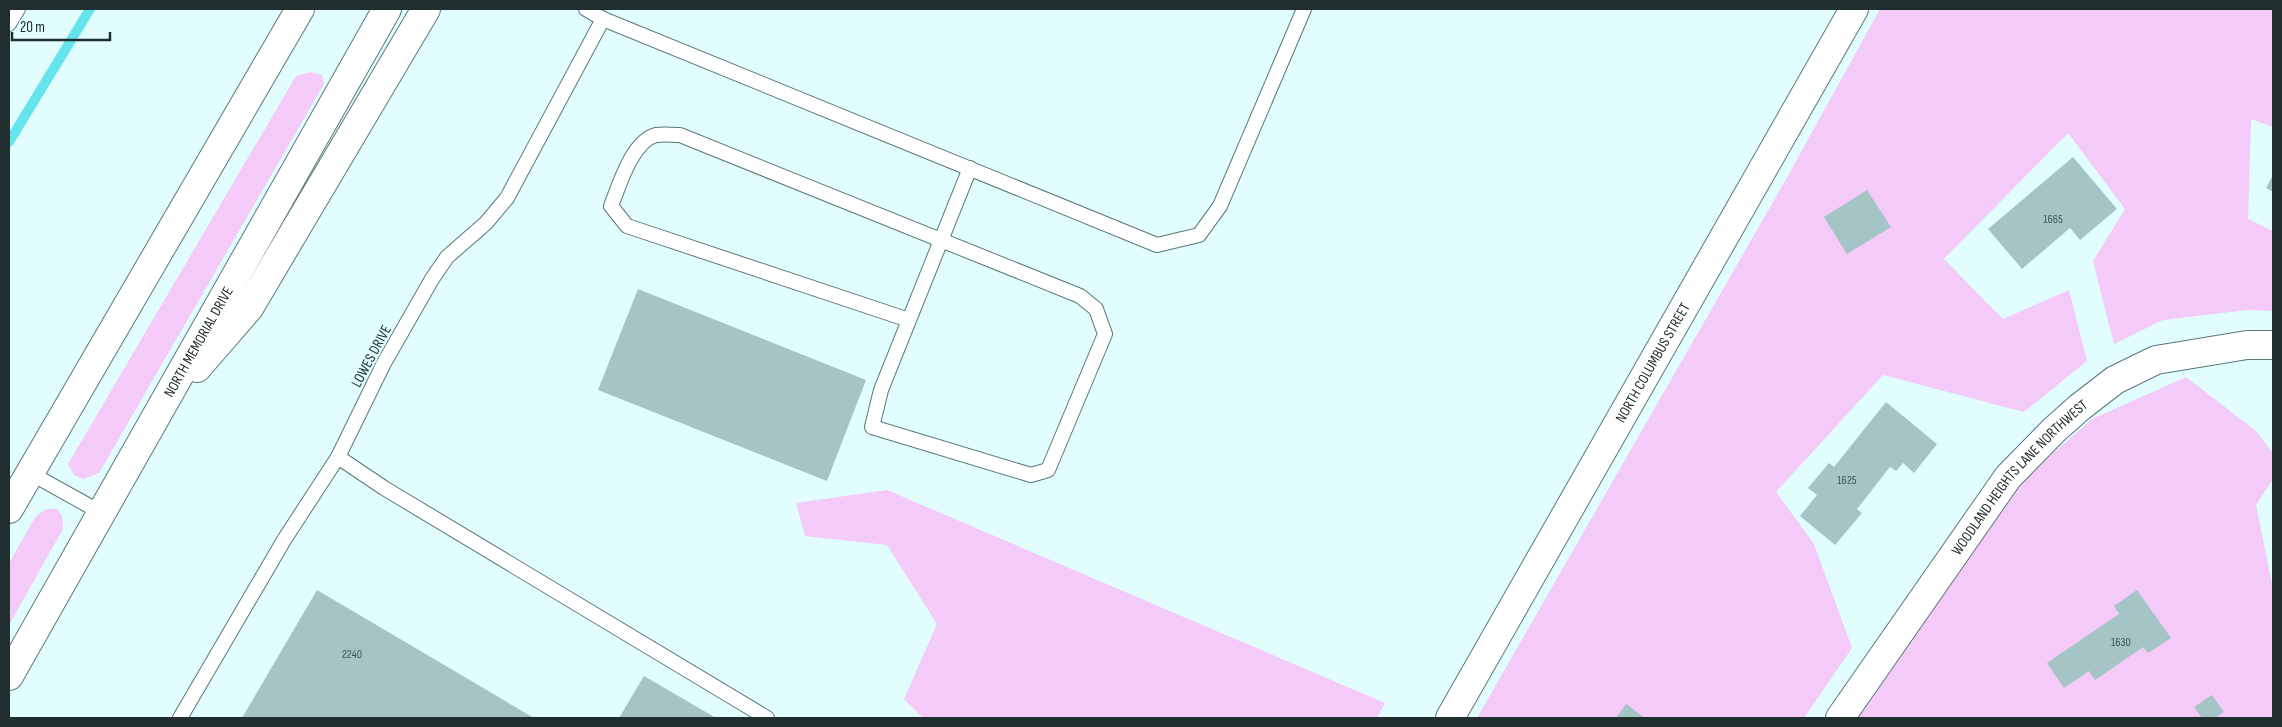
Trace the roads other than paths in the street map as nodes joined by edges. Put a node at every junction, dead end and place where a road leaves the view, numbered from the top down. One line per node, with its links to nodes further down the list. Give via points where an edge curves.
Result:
1 (18, 9): 9 (lane)
2 (300, 9): 16 (main road)
3 (387, 9): 14 (main road, NORTH MEMORIAL DRIVE)
4 (426, 9): 14 (main road, via 249,308)
5 (586, 9): 8 (lane)
6 (1304, 9): 10 (lane, via 1220,206 1199,235 1157,245)
7 (1854, 9): 22 (main road, NORTH COLUMBUS STREET)
8 (603, 19): 10 (lane); 15 (lane, LOWES DRIVE, via 507,198 486,223 448,258 432,279 384,363)
9 (9, 24)
10 (970, 168): 11 (lane)
11 (941, 240): 12 (lane); 12 (lane, via 1080,296 1096,309 1105,334 1048,470 1031,475 872,427 881,390); 12 (lane, via 680,135 654,135 636,148 620,183 611,206 627,226)
12 (909, 320)
13 (2273, 345): 23 (main road, WOODLAND HEIGHTS LANE NORTHWEST, via 2247,345 2156,360 2115,380 2067,418 2008,478)
14 (156, 417): 18 (main road, NORTH MEMORIAL DRIVE)
15 (338, 457): 20 (lane, LOWES DRIVE, via 284,540); 21 (lane, via 384,488)
16 (30, 472): 17 (main road); 18 (lane)
17 (9, 509)
18 (102, 513): 19 (main road, NORTH MEMORIAL DRIVE)
19 (9, 676)
20 (180, 718)
21 (768, 718)
22 (1450, 718)
23 (1840, 718)

